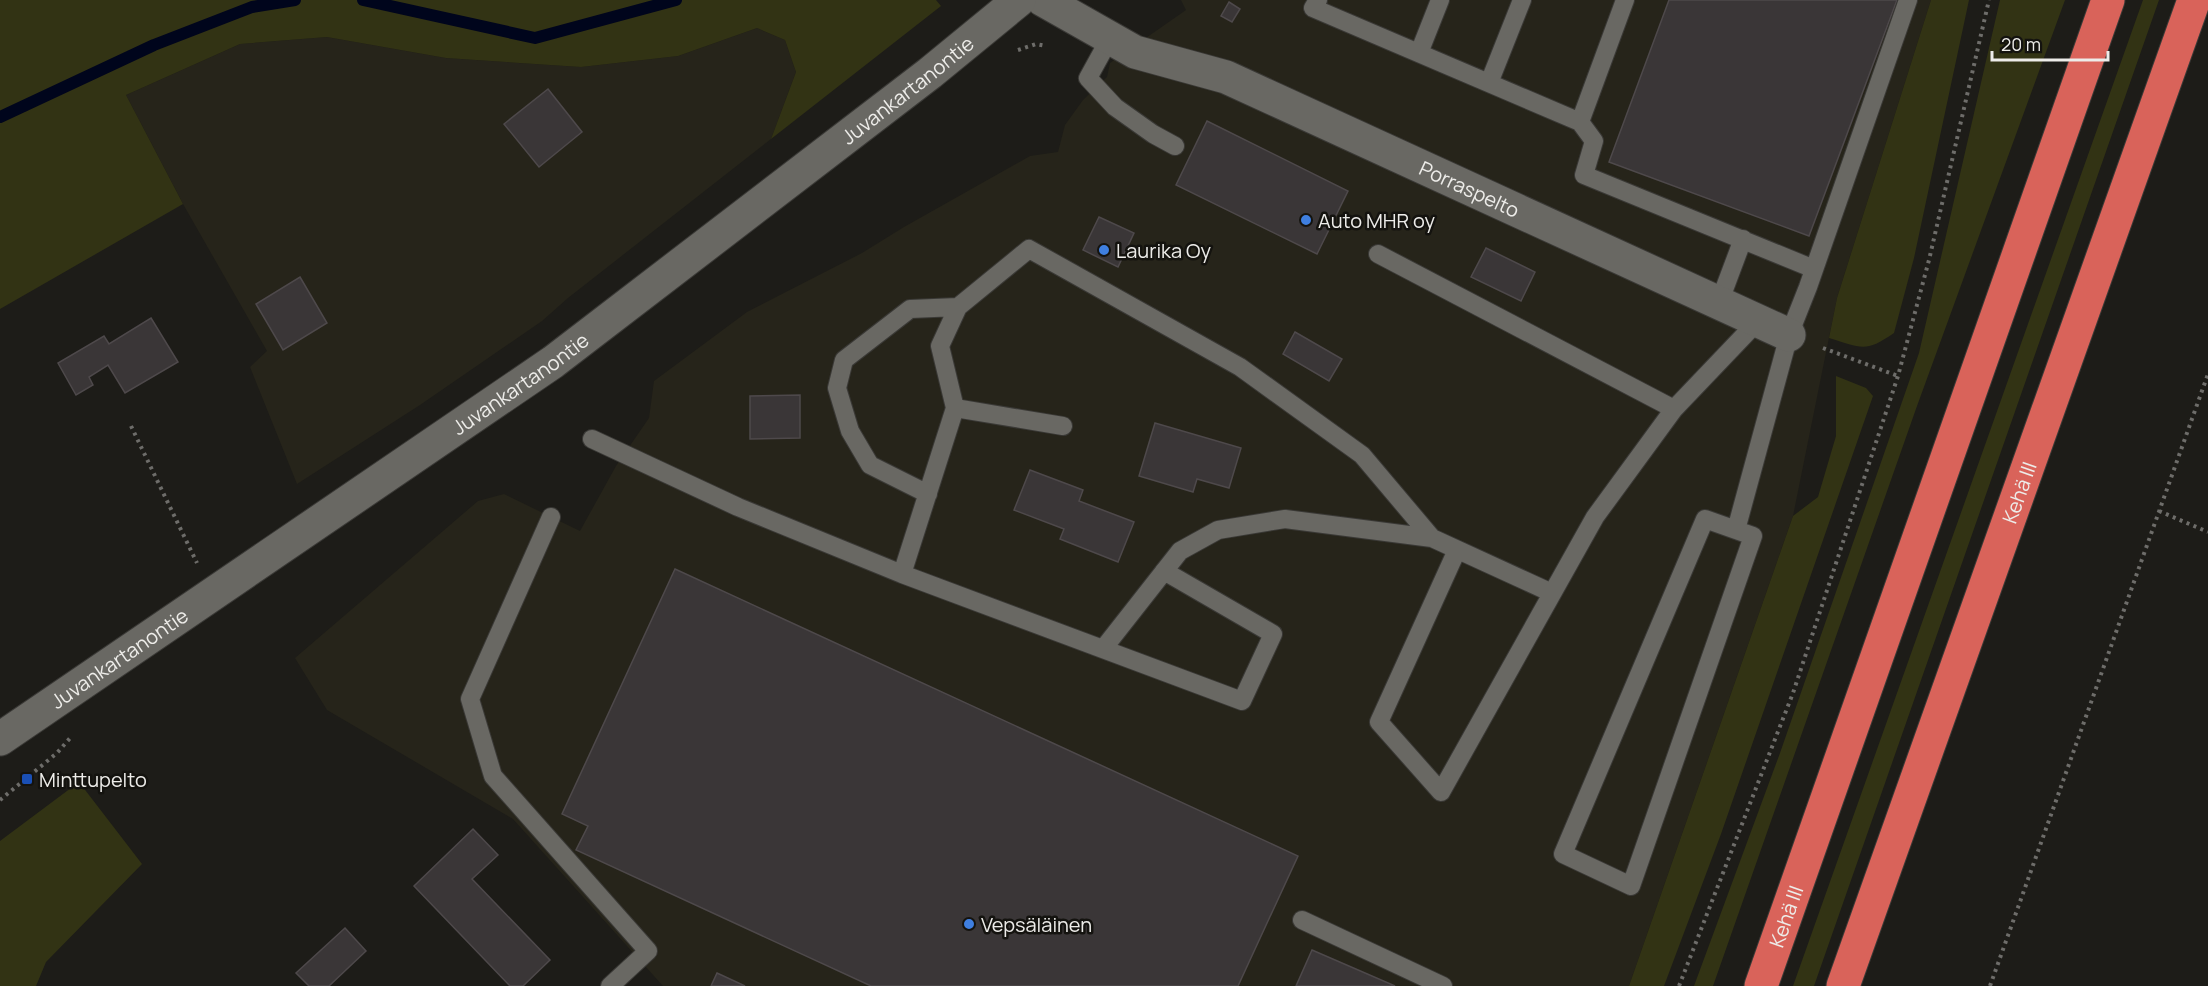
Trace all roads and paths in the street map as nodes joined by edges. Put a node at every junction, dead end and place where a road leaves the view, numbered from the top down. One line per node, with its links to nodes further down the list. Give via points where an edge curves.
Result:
1 (1019, 0): 40 (main road, Juvankartanontie, via 930,73 553,362)
2 (1043, 0): 11 (main road, Porraspelto)
3 (1318, 0): 12 (lane, via 1313,8)
4 (1440, 0): 12 (lane)
5 (1522, 0): 13 (lane)
6 (1625, 0): 14 (lane)
7 (1908, 0): 18 (lane)
8 (1989, 0): 24 (path)
9 (2108, 0): 48 (highway, Kehä III)
10 (2194, 0): 43 (highway, Kehä III)
11 (1110, 38): 15 (lane, via 1088,78 1115,107); 19 (main road, Porraspelto, via 1135,52 1226,77)
12 (1419, 53): 13 (lane)
13 (1489, 83): 14 (lane)
14 (1580, 122): 16 (lane, via 1594,141 1584,175)
15 (1175, 146)
16 (1743, 239): 18 (lane); 19 (lane)
17 (1378, 254): 26 (lane)
18 (1814, 269): 22 (lane)
19 (1719, 303): 21 (main road, Porraspelto)
20 (958, 307): 25 (lane, via 940,346); 30 (lane, via 910,309 844,360 837,388 850,431 870,465); 35 (lane, via 1029,249 1240,367 1362,455)
21 (1758, 321): 22 (main road, Porraspelto); 26 (lane)
22 (1788, 335): 24 (path); 33 (lane)
23 (2208, 374): 31 (path)
24 (1898, 376): 47 (path, via 1793,693)
25 (955, 408): 28 (lane); 30 (lane)
26 (1674, 409): 39 (lane, via 1595,517)
27 (130, 426): 40 (path)
28 (1063, 426)
29 (592, 439): 38 (lane, via 738,507)
30 (928, 494): 38 (lane)
31 (2159, 512): 34 (path); 51 (path)
32 (551, 517): 45 (lane, via 470,699 494,776 648,951)
33 (1736, 530): 33 (lane, via 1753,536 1631,886 1563,854 1705,519)
34 (2208, 532)
35 (1432, 538): 36 (lane); 37 (lane, via 1285,519 1218,530 1180,550)
36 (1457, 550): 39 (lane); 39 (lane, via 1379,722 1441,792)
37 (1164, 571): 41 (lane); 41 (lane, via 1274,634 1242,701)
38 (902, 574): 41 (lane)
39 (1552, 593)
40 (213, 595): 42 (main road, Juvankartanontie)
41 (1103, 649)
42 (4, 728)
43 (1873, 901): 49 (highway, Kehä III); 50 (highway)
44 (1302, 920): 46 (lane)
45 (610, 986)
46 (1443, 986)
47 (1679, 986)
48 (1761, 986)
49 (1843, 986)
50 (1856, 986)
51 (1990, 986)

